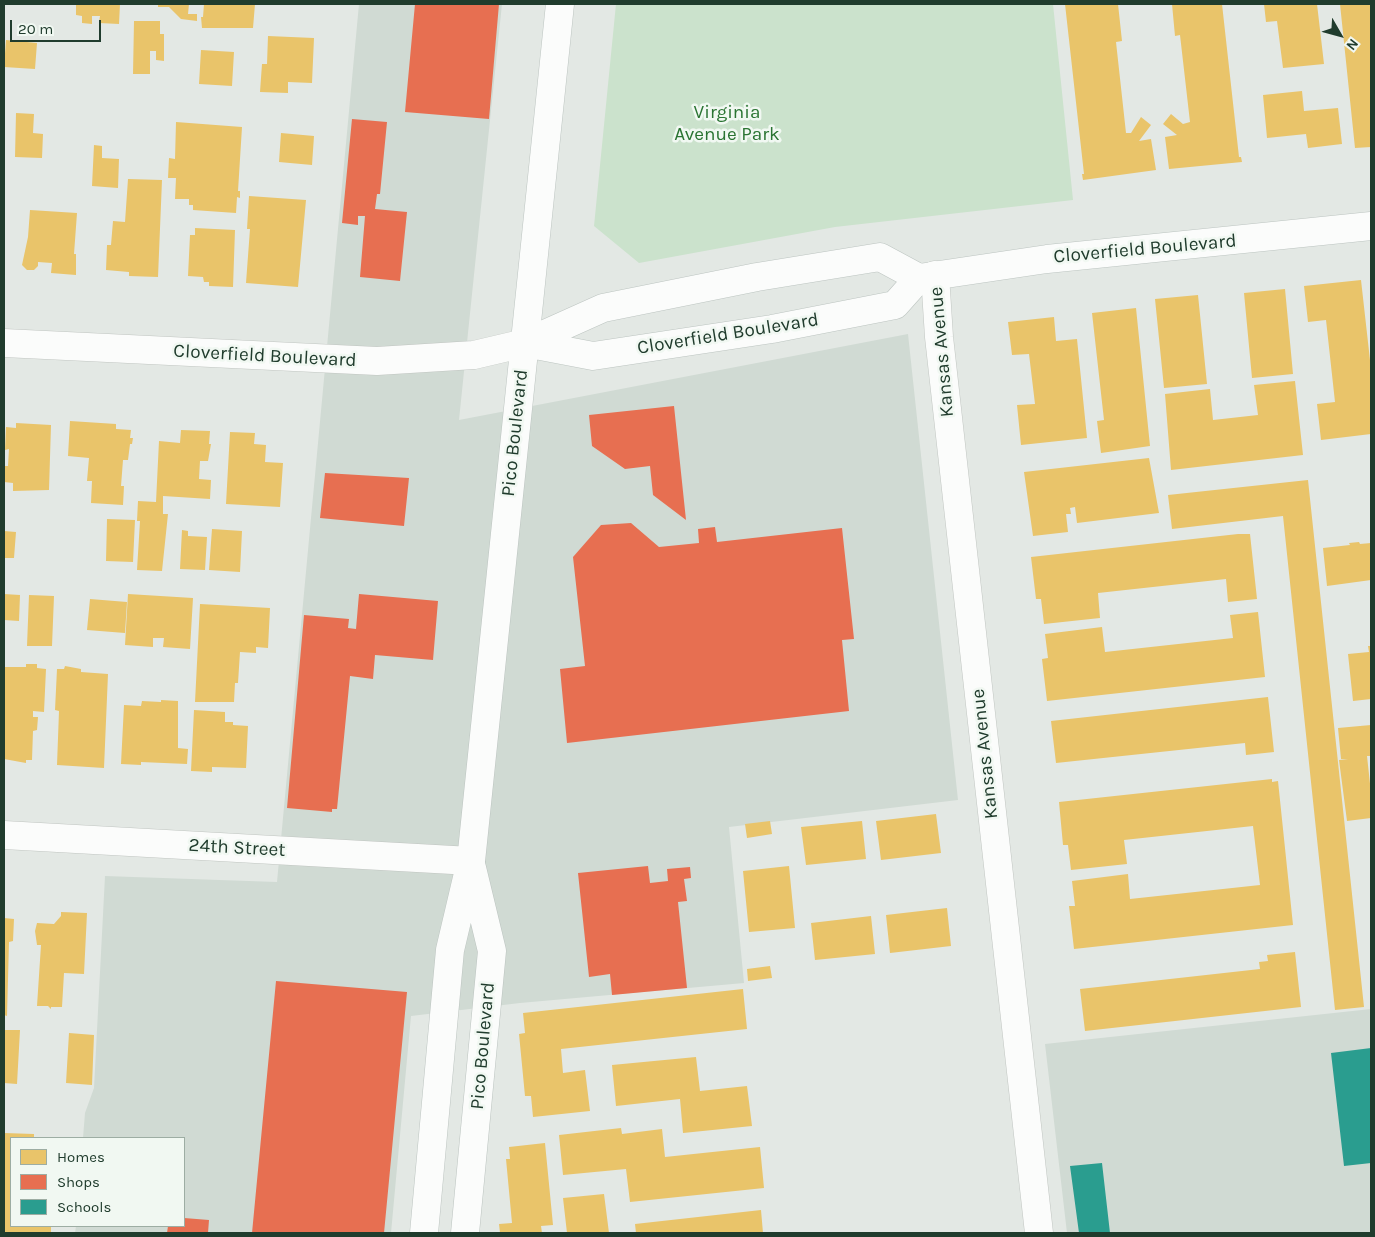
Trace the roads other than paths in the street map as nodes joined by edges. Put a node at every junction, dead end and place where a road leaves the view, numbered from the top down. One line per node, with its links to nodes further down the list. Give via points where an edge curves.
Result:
1 (560, 4): 5 (main road, Pico Boulevard)
2 (1371, 226): 3 (main road, Cloverfield Boulevard, via 1047,259)
3 (927, 276): 5 (main road, Cloverfield Boulevard, via 880,257 836,264 603,308); 5 (main road, Cloverfield Boulevard, via 895,305 772,329 593,356); 10 (main road, Kansas Avenue, via 946,396)
4 (4, 343): 5 (main road, Cloverfield Boulevard, via 377,361 474,355)
5 (525, 343): 7 (main road, Pico Boulevard)
6 (4, 835): 7 (main road, 24th Street)
7 (470, 862): 8 (main road, Pico Boulevard, via 450,950); 9 (main road, Pico Boulevard, via 492,951)
8 (424, 1233)
9 (465, 1233)
10 (1039, 1233)

